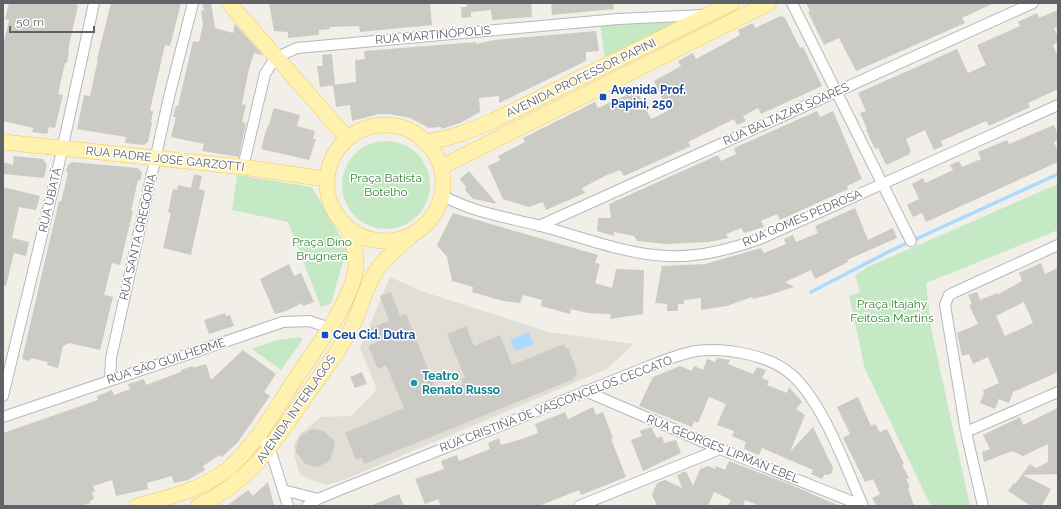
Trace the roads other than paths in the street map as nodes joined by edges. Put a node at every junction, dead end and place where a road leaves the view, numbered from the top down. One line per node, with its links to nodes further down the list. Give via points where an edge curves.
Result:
1 (94, 3): 17 (street, RUA UBATÃ)
2 (193, 3): 18 (street, RUA SANTA GREGÓRIA)
3 (229, 3): 11 (main road)
4 (732, 3): 8 (main road, AVENIDA PROFESSOR PAPINI)
5 (769, 3): 10 (main road, AVENIDA PROFESSOR PAPINI)
6 (792, 3): 12 (street)
7 (1033, 3): 12 (street, RUA BALTAZAR SOARES)
8 (707, 15): 9 (main road, AVENIDA PROFESSOR PAPINI); 11 (street, RUA MARTINÓPOLIS, via 618,19 297,48)
9 (660, 38): 10 (main road); 16 (main road, AVENIDA PROFESSOR PAPINI, via 493,122 463,134)
10 (667, 54): 20 (main road, AVENIDA PROFESSOR PAPINI)
11 (275, 58): 14 (main road); 19 (street, via 265,74)
12 (836, 92): 22 (street); 24 (street, RUA BALTAZAR SOARES)
13 (1058, 104): 22 (street, RUA GOMES PEDROSA)
14 (347, 138): 16 (main road, via 366,128 387,125 408,130); 21 (main road, via 332,156)
15 (3, 142): 17 (main road, RUA PADRE JOSÉ GARZOTTI)
16 (425, 142): 20 (main road, via 432,149)
17 (61, 148): 18 (main road, RUA PADRE JOSÉ GARZOTTI); 33 (street, RUA UBATÃ)
18 (156, 159): 19 (main road, RUA PADRE JOSÉ GARZOTTI); 30 (street, RUA SANTA GREGÓRIA, via 111,358)
19 (243, 167): 21 (main road, RUA PADRE JOSÉ GARZOTTI)
20 (441, 167): 23 (main road)
21 (326, 179): 25 (main road, via 328,198 336,215)
22 (881, 184): 24 (street, RUA GOMES PEDROSA, via 762,238 706,253 667,256 624,250); 27 (street)
23 (442, 195): 24 (street, RUA GOMES PEDROSA, via 472,209); 26 (main road, via 427,224)
24 (539, 226)
25 (348, 229): 26 (main road, via 363,237 380,241 398,240); 29 (main road, AVENIDA INTERLAGOS, via 354,248 356,268 340,310)
26 (414, 234): 37 (main road, AVENIDA INTERLAGOS, via 383,262 373,276 351,327)
27 (911, 241)
28 (1058, 245): 35 (street, via 953,293 947,300 945,306)
29 (330, 328): 30 (street, RUA SÃO GUILHERME, via 309,321 282,322); 36 (main road, AVENIDA INTERLAGOS)
30 (110, 379): 34 (street, RUA SÃO GUILHERME)
31 (585, 391): 38 (street, RUA GEORGES LIPMAN EBEL); 40 (street, RUA CRISTINA DE VASCONCELOS CECCATO); 46 (street, RUA CRISTINA DE VASCONCELOS CECCATO, via 696,351 728,350 749,354 775,364 791,374 816,408)
32 (1058, 392): 35 (street)
33 (3, 396)
34 (3, 417)
35 (966, 432): 47 (street)
36 (258, 435): 37 (street); 42 (main road, AVENIDA INTERLAGOS, via 229,468 211,480 187,491)
37 (270, 449): 39 (street); 43 (main road, AVENIDA INTERLAGOS, via 240,480 214,499)
38 (720, 449): 41 (street); 46 (street, RUA GEORGES LIPMAN EBEL)
39 (283, 490): 40 (street); 44 (street)
40 (318, 499): 45 (street, RUA CRISTINA DE VASCONCELOS CECCATO)
41 (588, 505)
42 (137, 506)
43 (198, 506)
44 (288, 506)
45 (307, 506)
46 (863, 506)
47 (983, 506)

